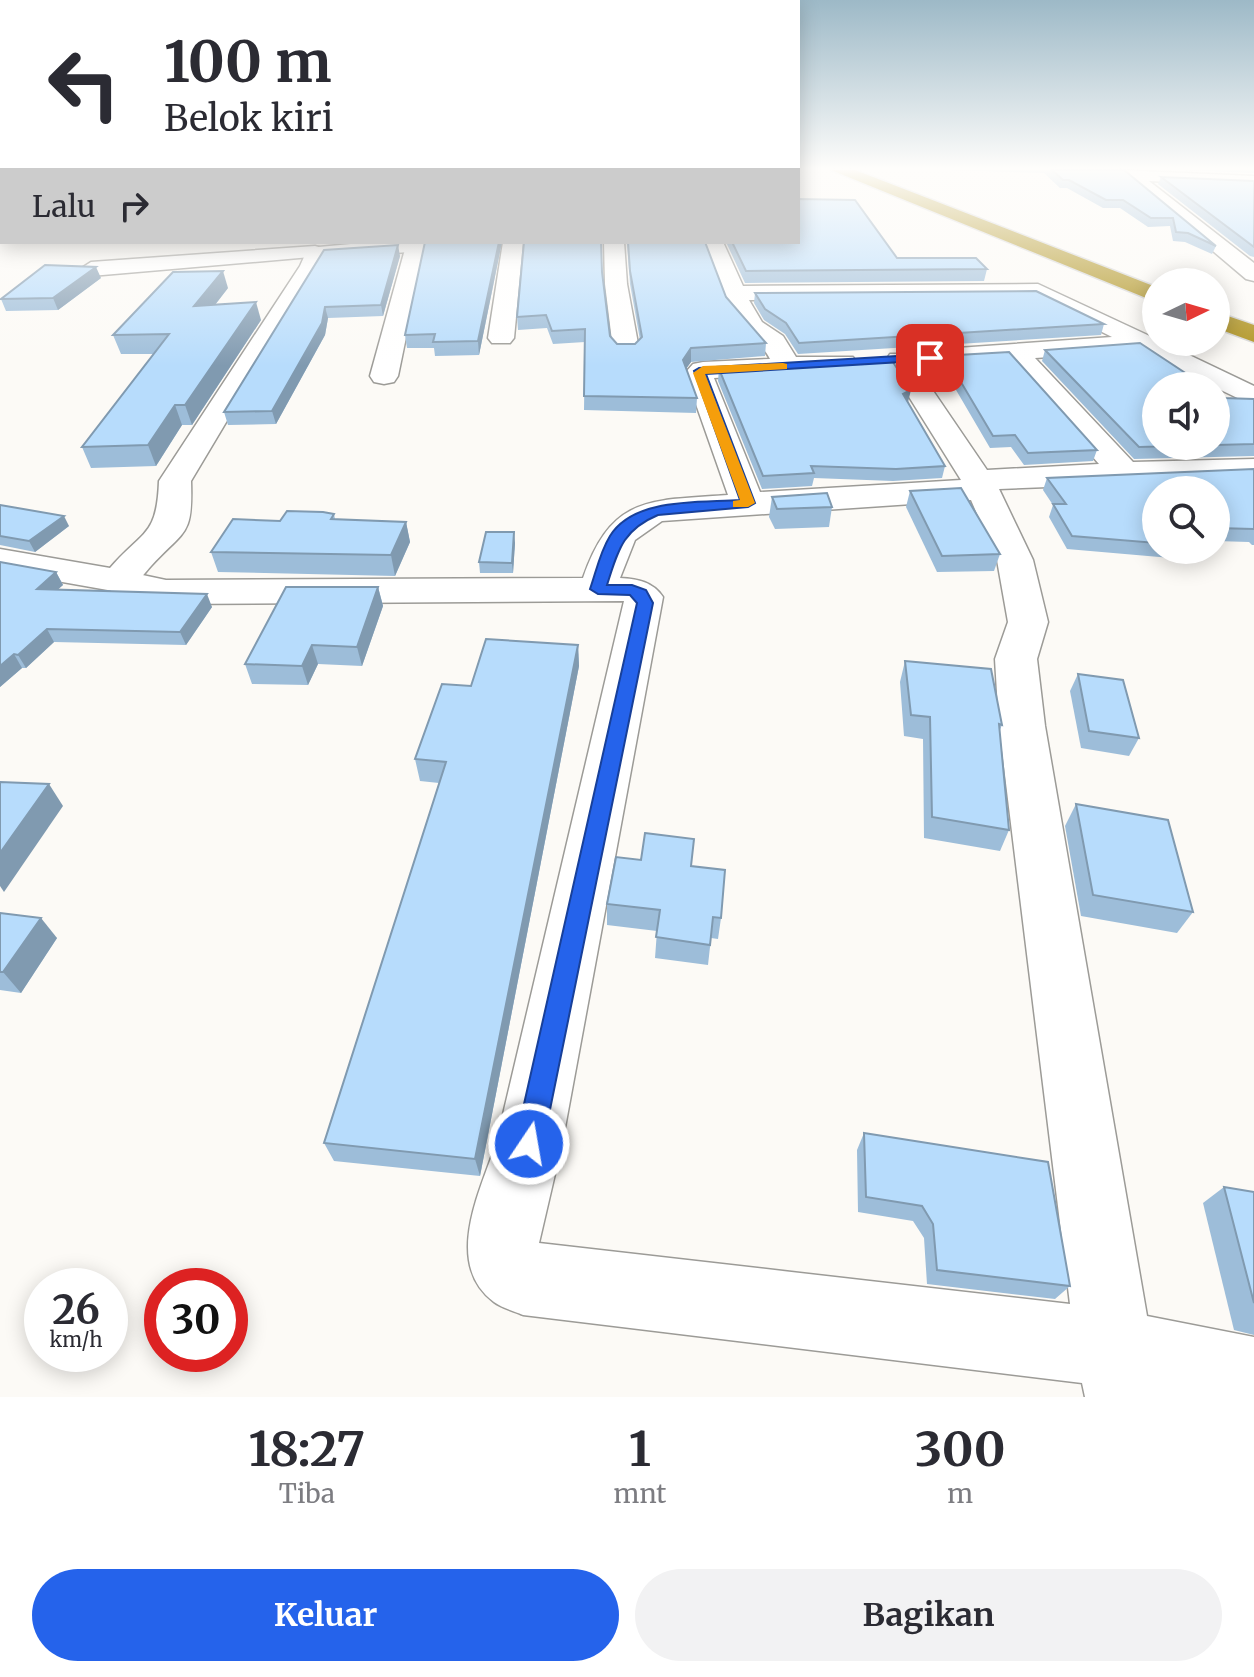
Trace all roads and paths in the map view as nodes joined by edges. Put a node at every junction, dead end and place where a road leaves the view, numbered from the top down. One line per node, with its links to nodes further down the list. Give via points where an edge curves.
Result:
1 (1004, 235): 13 (highway)
2 (1039, 235): 11 (highway)
3 (1206, 235): 12 (street)
4 (432, 244): 8 (street)
5 (513, 244): 21 (street)
6 (614, 244): 24 (street)
7 (714, 244): 14 (street)
8 (415, 245): 9 (street); 29 (street)
9 (315, 252): 10 (street); 36 (street, via 175,481 175,512 166,534)
10 (91, 269)
11 (1142, 274)
12 (1254, 274)
13 (1142, 289)
14 (734, 293): 16 (street, via 1035,291); 28 (street, via 748,321 774,341)
15 (1230, 307): 18 (highway)
16 (1077, 309): 17 (street); 22 (street)
17 (1006, 311)
18 (1254, 316)
19 (1230, 325): 20 (highway)
20 (1254, 334)
21 (501, 338)
22 (1142, 342)
23 (1142, 343): 25 (street)
24 (626, 349)
25 (1014, 351): 27 (street); 32 (street)
26 (1171, 356): 30 (street)
27 (899, 360): 28 (street); 33 (street)
28 (787, 366): 34 (street, via 699,373)
29 (384, 376)
30 (1254, 397)
31 (1254, 469): 32 (street)
32 (1124, 472): 33 (street)
33 (981, 484): 34 (street); 38 (street, via 1015,560 1028,622 1016,659 1022,726)
34 (748, 503): 37 (street, via 655,511 641,517 618,535)
35 (0, 560): 36 (street)
36 (119, 581): 37 (street, via 166,592)
37 (598, 589): 38 (street, via 632,590 641,593 645,603 529,1144 509,1214 503,1255 512,1269 523,1278)
38 (1120, 1373): 39 (street)
39 (1254, 1376)

